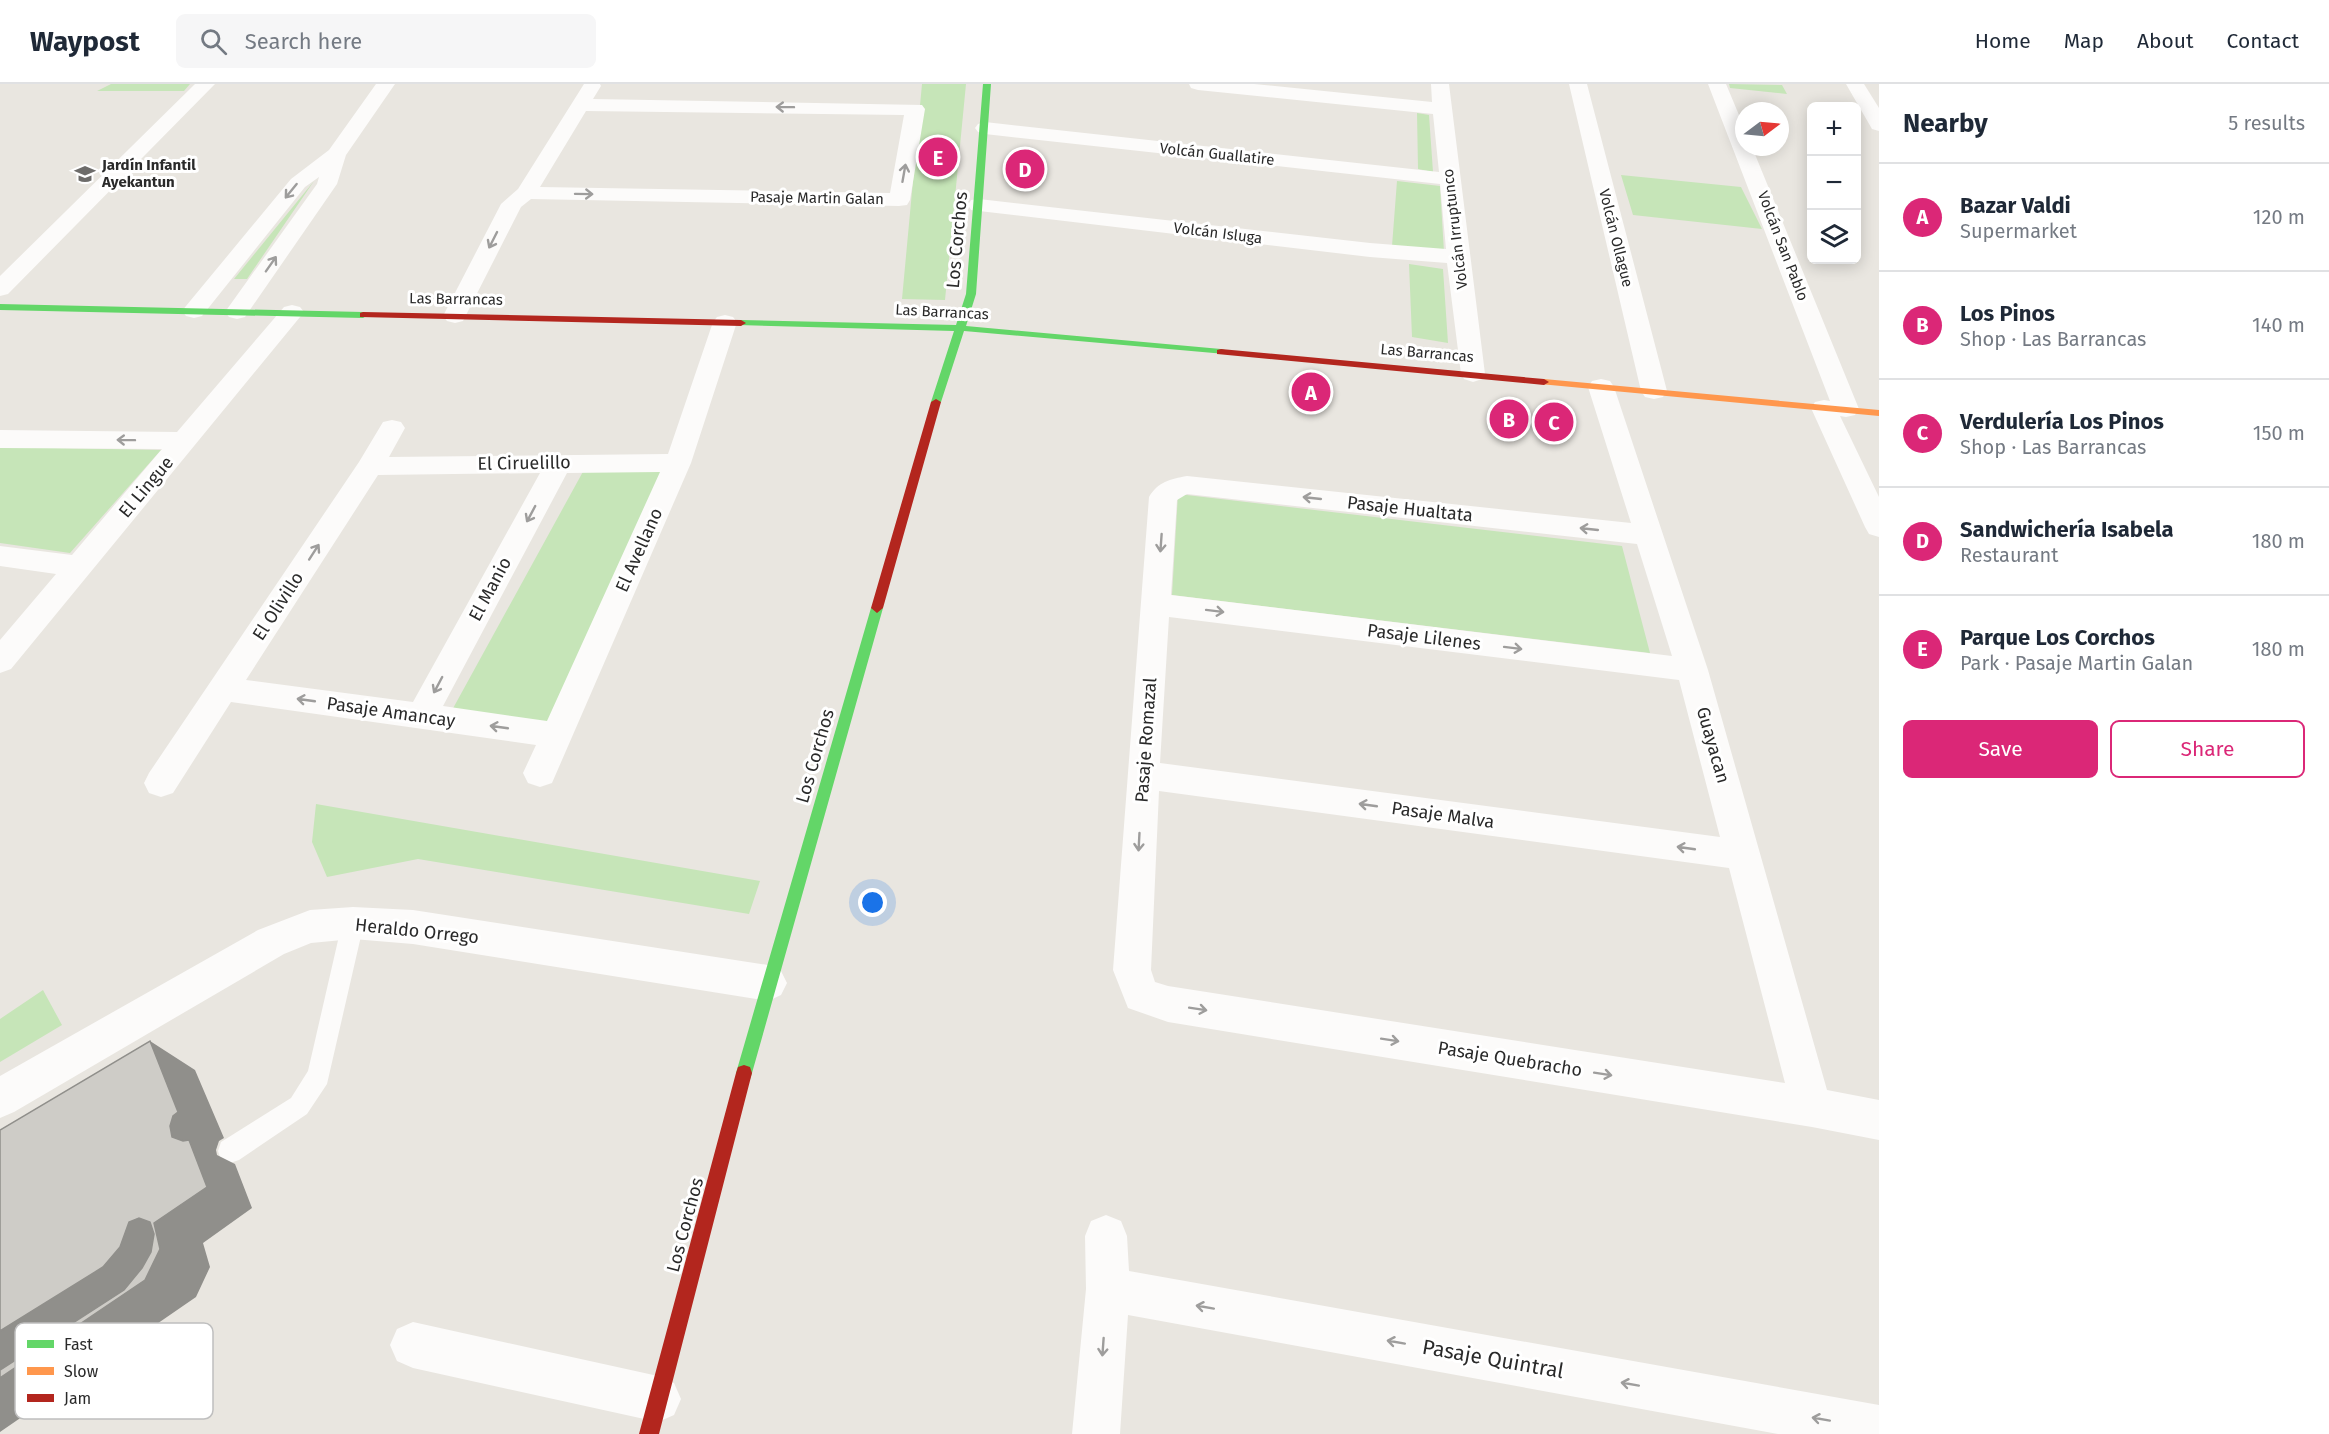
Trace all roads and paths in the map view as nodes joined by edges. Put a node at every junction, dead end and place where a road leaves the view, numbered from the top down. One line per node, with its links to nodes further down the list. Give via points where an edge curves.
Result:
1 (206, 84): 21 (street)
2 (386, 84): 16 (street)
3 (593, 84): 12 (street)
4 (987, 84): 15 (street, Los Corchos)
5 (1198, 84): 13 (street)
6 (1440, 84): 13 (street, Volcán Irruptunco)
7 (1578, 84): 32 (street, Volcán Ollague)
8 (1717, 84): 33 (street, Volcán San Pablo, via 1767,204)
9 (1855, 84): 14 (street)
10 (1873, 84): 11 (street)
11 (1879, 85)
12 (581, 105): 18 (street); 18 (street, Pasaje Martin Galan, one-way to 12, via 899,200 915,109)
13 (1443, 109): 17 (street, Volcán Irruptunco)
14 (1879, 125)
15 (985, 128): 17 (street, Volcán Guallatire); 19 (street, Los Corchos)
16 (336, 154): 23 (street, one-way to 23, via 297,183); 24 (street, one-way to 16, via 327,184)
17 (1449, 178): 20 (street, Volcán Irruptunco)
18 (526, 193): 26 (street, one-way to 26, via 512,204); 27 (street, via 529,207)
19 (979, 205): 20 (street, Volcán Isluga); 29 (street, Los Corchos, via 970,301)
20 (1458, 257): 30 (street, Volcán Irruptunco)
21 (0, 289)
22 (0, 307): 23 (street, Las Barrancas)
23 (194, 311): 24 (street, Las Barrancas)
24 (237, 312): 25 (street, Las Barrancas)
25 (292, 312): 26 (street, Las Barrancas); 37 (street, El Lingue)
26 (455, 316): 27 (street, Las Barrancas)
27 (479, 316): 28 (street, Las Barrancas)
28 (725, 322): 29 (street, Las Barrancas); 39 (street, El Avellano)
29 (960, 328): 30 (street, Las Barrancas); 57 (street, Los Corchos)
30 (1473, 374): 31 (street, Las Barrancas)
31 (1601, 387): 32 (street, Las Barrancas); 43 (street, Guayacan)
32 (1654, 391): 33 (street, Las Barrancas)
33 (1835, 408): 34 (street, Las Barrancas); 42 (street, Volcán San Pablo)
34 (1879, 414)
35 (392, 428): 40 (street, El Olivillo)
36 (0, 439): 37 (street, one-way to 36)
37 (185, 441): 45 (street, El Lingue)
38 (559, 462): 39 (street, El Ciruelillo); 40 (street, El Ciruelillo); 50 (street, El Manio, one-way to 50)
39 (678, 463): 51 (street, El Avellano)
40 (370, 466): 49 (street, El Olivillo, one-way to 40)
41 (1173, 488): 43 (street, Pasaje Hualtata, one-way to 41, via 1187,484); 46 (street, Pasaje Romazal, one-way to 46, via 1163,497)
42 (1879, 527)
43 (1647, 535): 48 (street, Guayacan)
44 (0, 556): 45 (street)
45 (78, 566): 47 (street, El Lingue)
46 (1157, 604): 48 (street, Pasaje Lilenes, one-way to 48); 53 (street, Pasaje Romazal)
47 (0, 662)
48 (1692, 670): 55 (street, Guayacan)
49 (224, 689): 50 (street, Pasaje Amancay, one-way to 49); 54 (street, El Olivillo)
50 (422, 716): 51 (street, Pasaje Amancay, one-way to 50)
51 (557, 735): 52 (street, El Avellano)
52 (540, 773)
53 (1143, 775): 55 (street, Pasaje Malva, one-way to 53); 58 (street, Pasaje Romazal, one-way to 58, via 1132,970)
54 (161, 783)
55 (1744, 855): 60 (street, Guayacan)
56 (353, 923): 57 (street, Heraldo Orrego, via 413,927); 59 (street, Heraldo Orrego, via 310,927 271,942); 62 (lane, via 319,1076 299,1106)
57 (768, 983): 66 (street, Los Corchos)
58 (1141, 995): 60 (street, Pasaje Quebracho, one-way to 60, via 1180,1006)
59 (0, 1098)
60 (1812, 1107): 61 (street, Pasaje Quebracho)
61 (1879, 1120)
62 (230, 1151)
63 (1106, 1236): 64 (street)
64 (1108, 1289): 67 (street, Pasaje Quintral, one-way to 64); 68 (street, one-way to 68)
65 (413, 1345): 66 (street)
66 (653, 1416)
67 (1879, 1429)
68 (1096, 1434)

